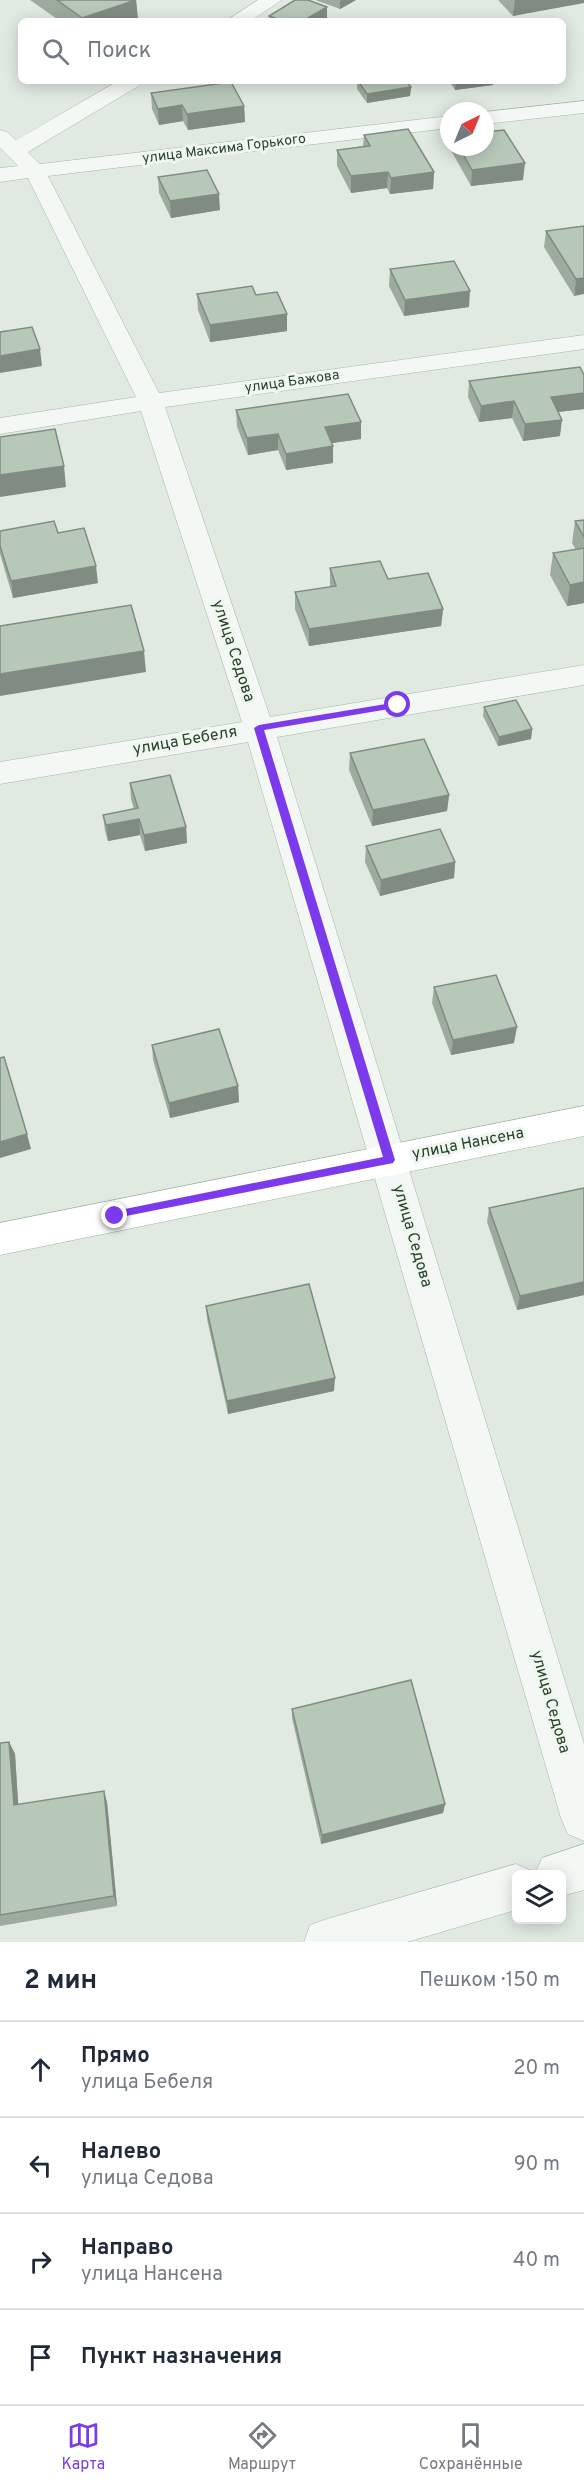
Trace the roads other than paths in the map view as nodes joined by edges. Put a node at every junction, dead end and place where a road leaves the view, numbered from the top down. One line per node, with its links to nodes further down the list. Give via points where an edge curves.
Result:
1 (272, 0): 2 (street)
2 (241, 18)
3 (127, 84): 7 (street)
4 (584, 107): 5 (street)
5 (494, 117)
6 (440, 123): 8 (street, улица Максима Горького)
7 (8, 143): 8 (street, улица Седова)
8 (35, 171): 9 (street, улица Максима Горького); 11 (street, улица Седова)
9 (0, 175)
10 (584, 342): 11 (street, улица Бажова)
11 (151, 402): 12 (street, улица Бажова); 14 (street, улица Седова)
12 (0, 426)
13 (584, 675): 14 (street, улица Бебеля)
14 (259, 728): 15 (street, улица Бебеля); 17 (street, улица Седова)
15 (0, 773)
16 (584, 1121): 17 (main road, улица Нансена)
17 (389, 1160): 18 (main road, улица Нансена); 19 (street, улица Седова)
18 (0, 1239)
19 (584, 1818)
20 (584, 1867): 21 (street)
21 (566, 1873)
22 (512, 1888): 23 (street)
23 (327, 1942)

